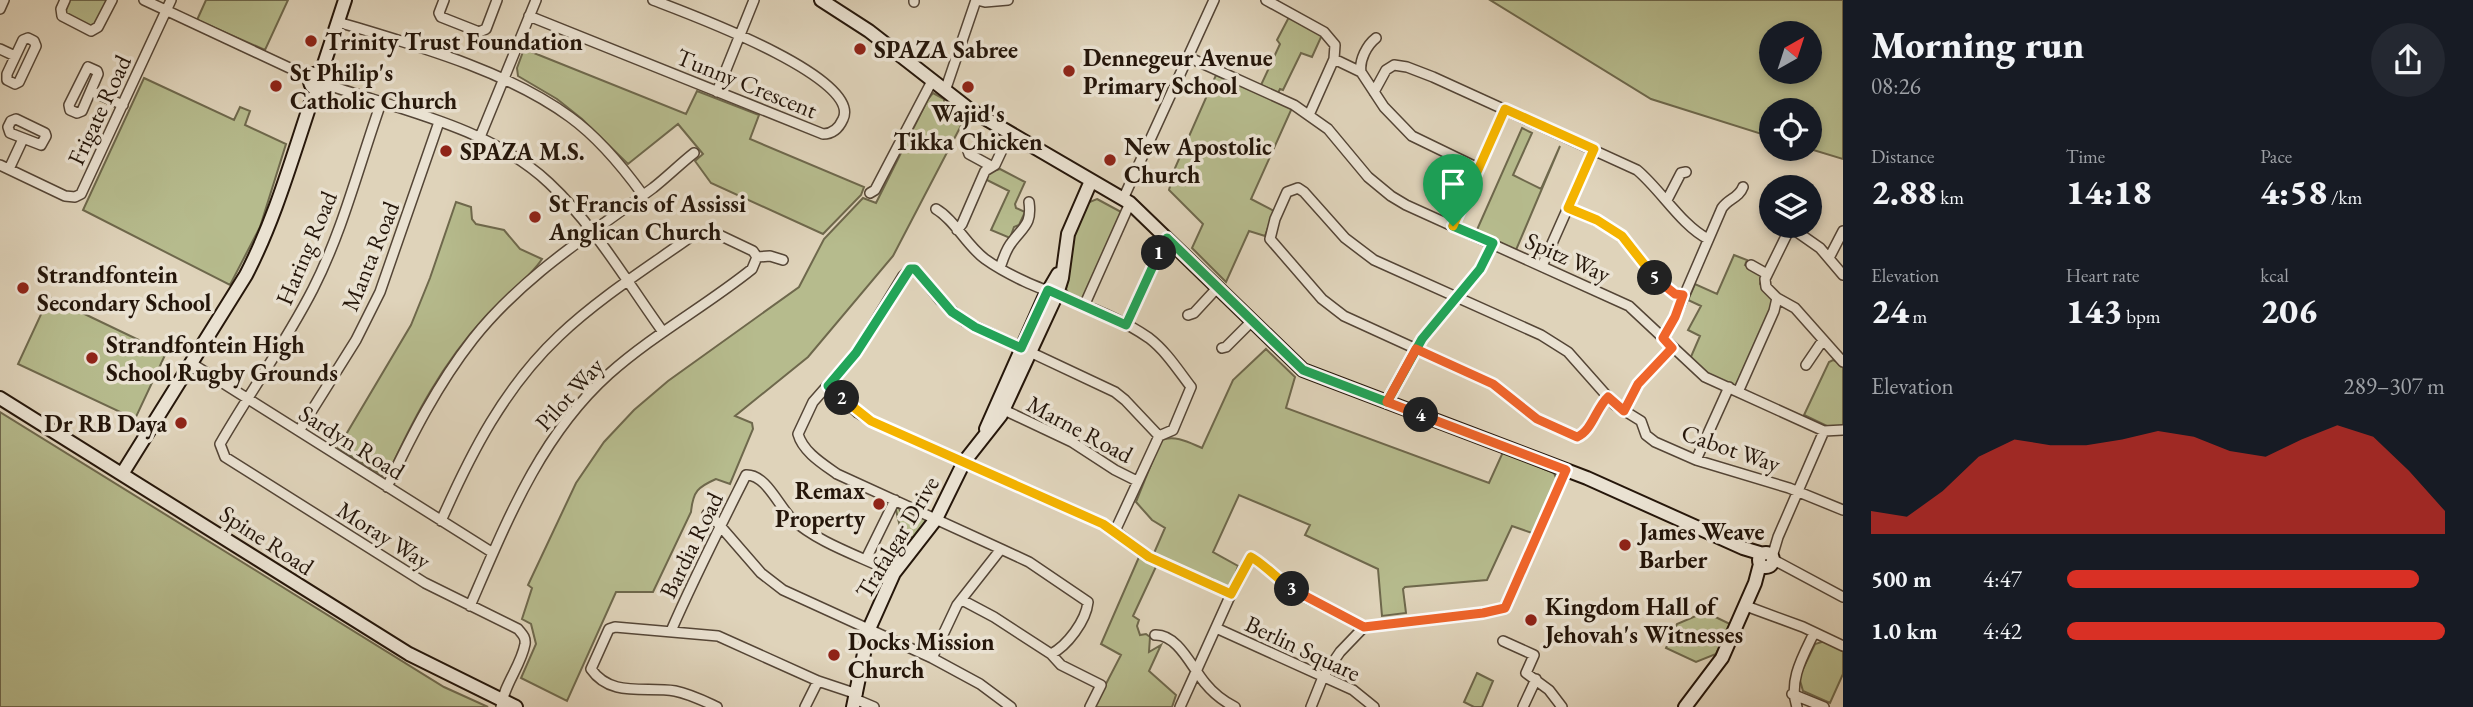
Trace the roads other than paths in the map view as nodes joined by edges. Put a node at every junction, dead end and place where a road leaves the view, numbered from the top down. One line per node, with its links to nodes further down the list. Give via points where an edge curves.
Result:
1 (4, 0): 17 (street)
2 (65, 0): 3 (street, via 62,16 91,31 98,27)
3 (112, 0)
4 (144, 0): 18 (street)
5 (171, 0): 18 (street, Frigate Road)
6 (345, 0): 20 (street)
7 (444, 0): 8 (street, via 441,17 479,32 486,29)
8 (497, 0)
9 (536, 0): 19 (street)
10 (653, 0): 21 (street, Tunny Crescent)
11 (754, 0): 21 (street)
12 (821, 0): 30 (street)
13 (977, 0): 14 (street); 32 (street)
14 (1007, 0)
15 (1214, 0): 25 (street)
16 (1266, 0): 26 (street, via 1327,35 1335,46)
17 (0, 9)
18 (166, 11): 29 (street); 36 (street, Frigate Road)
19 (529, 16): 28 (street); 33 (street, Tunny Crescent)
20 (338, 22): 28 (street); 29 (street)
21 (739, 35): 33 (street); 33 (street, Tunny Crescent, via 795,63 829,87 842,100 845,115 835,131 823,134)
22 (1376, 38): 27 (street, via 1360,64)
23 (0, 49): 24 (street)
24 (15, 56): 24 (street, via 6,77 16,84 35,42 24,38)
25 (1188, 57): 38 (street, Spitz Way); 55 (street)
26 (1334, 59): 27 (street); 38 (street)
27 (1361, 72): 34 (street)
28 (504, 79): 41 (street); 53 (street, via 542,98 582,127)
29 (318, 81): 35 (street); 94 (street, via 257,253)
30 (932, 81): 32 (street); 52 (street)
31 (91, 91): 31 (street, via 80,113 70,110 89,67 99,73); 36 (street)
32 (945, 91): 40 (street)
33 (717, 92)
34 (1374, 92): 37 (street, via 1386,70 1399,65); 48 (street, via 1412,135)
35 (381, 103): 39 (street); 100 (street, Haring Road, via 314,288)
36 (123, 105): 47 (street, Frigate Road, via 78,196 65,196)
37 (1505, 109): 43 (street); 48 (street)
38 (1309, 115): 59 (street, Spitz Way, via 1391,196)
39 (439, 122): 41 (street); 105 (street, Manta Road, via 380,292)
40 (1010, 133): 46 (street); 50 (street)
41 (480, 137): 62 (street, via 548,181)
42 (23, 139): 47 (street)
43 (1594, 149): 54 (street, via 1637,170); 57 (street)
44 (968, 151): 46 (street)
45 (694, 153): 53 (street)
46 (991, 166): 60 (street)
47 (5, 167)
48 (1478, 168): 59 (street)
49 (1686, 172): 54 (street, via 1681,173)
50 (1091, 181): 55 (street); 78 (street, Trafalgar Drive, via 1068,234)
51 (1743, 187): 66 (street, via 1724,205)
52 (870, 193)
53 (643, 195): 62 (street)
54 (1667, 200): 66 (street, via 1693,229)
55 (1126, 201): 63 (street); 82 (street)
56 (1029, 202): 73 (street, via 1027,224 1009,245)
57 (1568, 208): 72 (street); 79 (street, via 1612,229 1633,247 1654,277)
58 (936, 209): 60 (street)
59 (1453, 226): 67 (street, Spitz Way)
60 (957, 230): 73 (street)
61 (1843, 230): 69 (street)
62 (592, 232): 76 (street); 114 (street, via 521,287 474,338 431,400)
63 (1167, 238): 77 (street); 85 (street)
64 (1785, 238): 74 (street)
65 (1808, 238): 69 (street)
66 (1709, 239): 79 (street)
67 (1493, 243): 72 (street, Spitz Way); 80 (street, via 1483,265)
68 (757, 257): 70 (street); 76 (street, via 748,248 702,231); 86 (street, Pilot Way, via 745,275)
69 (1829, 258): 75 (street)
70 (783, 260)
71 (1751, 265): 74 (street)
72 (1542, 266): 87 (street, Spitz Way, via 1629,306)
73 (1000, 268): 78 (street)
74 (1768, 274): 81 (street, via 1765,284)
75 (1843, 275)
76 (627, 282): 86 (street); 120 (street, via 558,337 503,402 476,445)
77 (1218, 287): 83 (street); 84 (street)
78 (1053, 292): 82 (street); 92 (street, Trafalgar Drive)
79 (1683, 295): 87 (street)
80 (1457, 297): 91 (street); 91 (street, Cabot Way, via 1365,254 1345,239 1304,192 1298,188 1287,192 1270,234 1273,246 1330,306); 98 (street, Cabot Way, via 1561,347)
81 (1777, 298): 88 (street, via 1795,308); 97 (street)
82 (1084, 306): 85 (street)
83 (1188, 315)
84 (1252, 321): 89 (street); 101 (street, via 1303,370)
85 (1126, 325): 108 (street, via 1167,354 1191,387 1173,430)
86 (663, 332): 124 (street, Pilot Way, via 608,375 561,427 530,475)
87 (1663, 338): 90 (street, Spitz Way)
88 (1823, 340): 93 (street); 95 (street)
89 (1222, 348)
90 (1672, 348): 97 (street, Spitz Way, via 1700,374); 103 (street, via 1638,384)
91 (1416, 349): 98 (street, via 1493,384 1537,419 1577,437); 101 (street)
92 (1026, 350): 96 (street, via 964,321 915,269 907,270 861,346); 102 (street, Trafalgar Drive); 107 (street, Trafalgar Drive); 108 (street, via 1115,392)
93 (1843, 362)
94 (191, 363): 100 (street, Sardyn Road); 112 (street)
95 (1806, 365)
96 (828, 386): 110 (street, via 871,421); 116 (street, via 813,402 798,439 837,474)
97 (1733, 389): 106 (street, Spitz Way); 109 (street)
98 (1608, 397): 103 (street, Cabot Way)
99 (0, 398): 112 (street, Spine Road)
100 (246, 398): 105 (street, Sardyn Road); 131 (street, Moray Way, via 220,444 225,457 425,583)
101 (1387, 402): 111 (street)
102 (1004, 410): 107 (street, Trafalgar Drive); 113 (street, Marne Road, via 1072,442)
103 (1624, 411): 109 (street, Cabot Way, via 1641,421 1651,439)
104 (1843, 430): 106 (street, Spitz Way)
105 (299, 431): 114 (street, Sardyn Road)
106 (1824, 431): 115 (street)
107 (984, 436): 110 (street, Trafalgar Drive)
108 (1159, 436): 113 (street)
109 (1696, 460): 115 (street, Cabot Way)
110 (964, 462): 119 (street, Trafalgar Drive); 122 (street)
111 (1566, 470): 126 (street); 133 (street, via 1503,609)
112 (122, 474): 149 (street, Spine Road, via 409,654)
113 (1137, 481): 122 (street)
114 (387, 487): 120 (street, Sardyn Road)
115 (1797, 491): 117 (street, Cabot Way); 126 (street)
116 (895, 500): 119 (street); 125 (street)
117 (1843, 510)
118 (707, 514): 121 (street)
119 (936, 519): 123 (street); 127 (street, Trafalgar Drive)
120 (441, 521): 124 (street, Sardyn Road)
121 (720, 527): 125 (street, Bardia Road, via 746,475 753,475 803,527); 135 (street, via 761,573 783,590); 136 (street, Bardia Road)
122 (1115, 531): 128 (street, via 1149,557)
123 (1001, 549): 130 (street); 141 (street, via 1088,602 1072,633)
124 (493, 553): 131 (street, Pilot Way)
125 (866, 559): 127 (street)
126 (1766, 560): 129 (street); 132 (street)
127 (894, 573): 135 (street, Trafalgar Drive)
128 (1231, 594): 133 (street, via 1249,559 1254,558 1299,594); 134 (street)
129 (1843, 597)
130 (962, 600): 141 (street); 142 (street)
131 (470, 606): 149 (street, Moray Way, via 518,629 524,639)
132 (1746, 606): 137 (street); 162 (street, via 1722,657)
133 (1364, 627): 144 (street)
134 (1216, 628): 143 (street, Berlin Square); 144 (street, Berlin Square)
135 (869, 629): 142 (street); 148 (street, Trafalgar Drive)
136 (671, 631): 146 (street, via 718,636); 151 (street, via 611,627 591,669 612,686 675,691)
137 (1814, 633): 140 (street); 147 (street)
138 (1155, 635): 143 (street, via 1173,644)
139 (1503, 641): 145 (street, via 1534,655 1526,673)
140 (1843, 646)
141 (1051, 654): 155 (street, via 1061,665 1101,685)
142 (932, 658): 154 (street)
143 (1196, 672): 156 (street, Berlin Square); 157 (street)
144 (1323, 677): 158 (street); 159 (street, Berlin Square, via 1357,692)
145 (1536, 679): 160 (street); 161 (street)
146 (818, 681): 148 (street); 152 (street)
147 (1792, 694): 163 (street); 164 (street)
148 (855, 700): 153 (street)
149 (502, 704): 150 (street, Spine Road)
150 (516, 707)
151 (717, 707)
152 (806, 707)
153 (874, 707)
154 (1011, 707)
155 (1090, 707)
156 (1180, 707)
157 (1235, 707)
158 (1311, 707)
159 (1374, 707)
160 (1523, 707)
161 (1562, 707)
162 (1685, 707)
163 (1797, 707)
164 (1824, 707)

